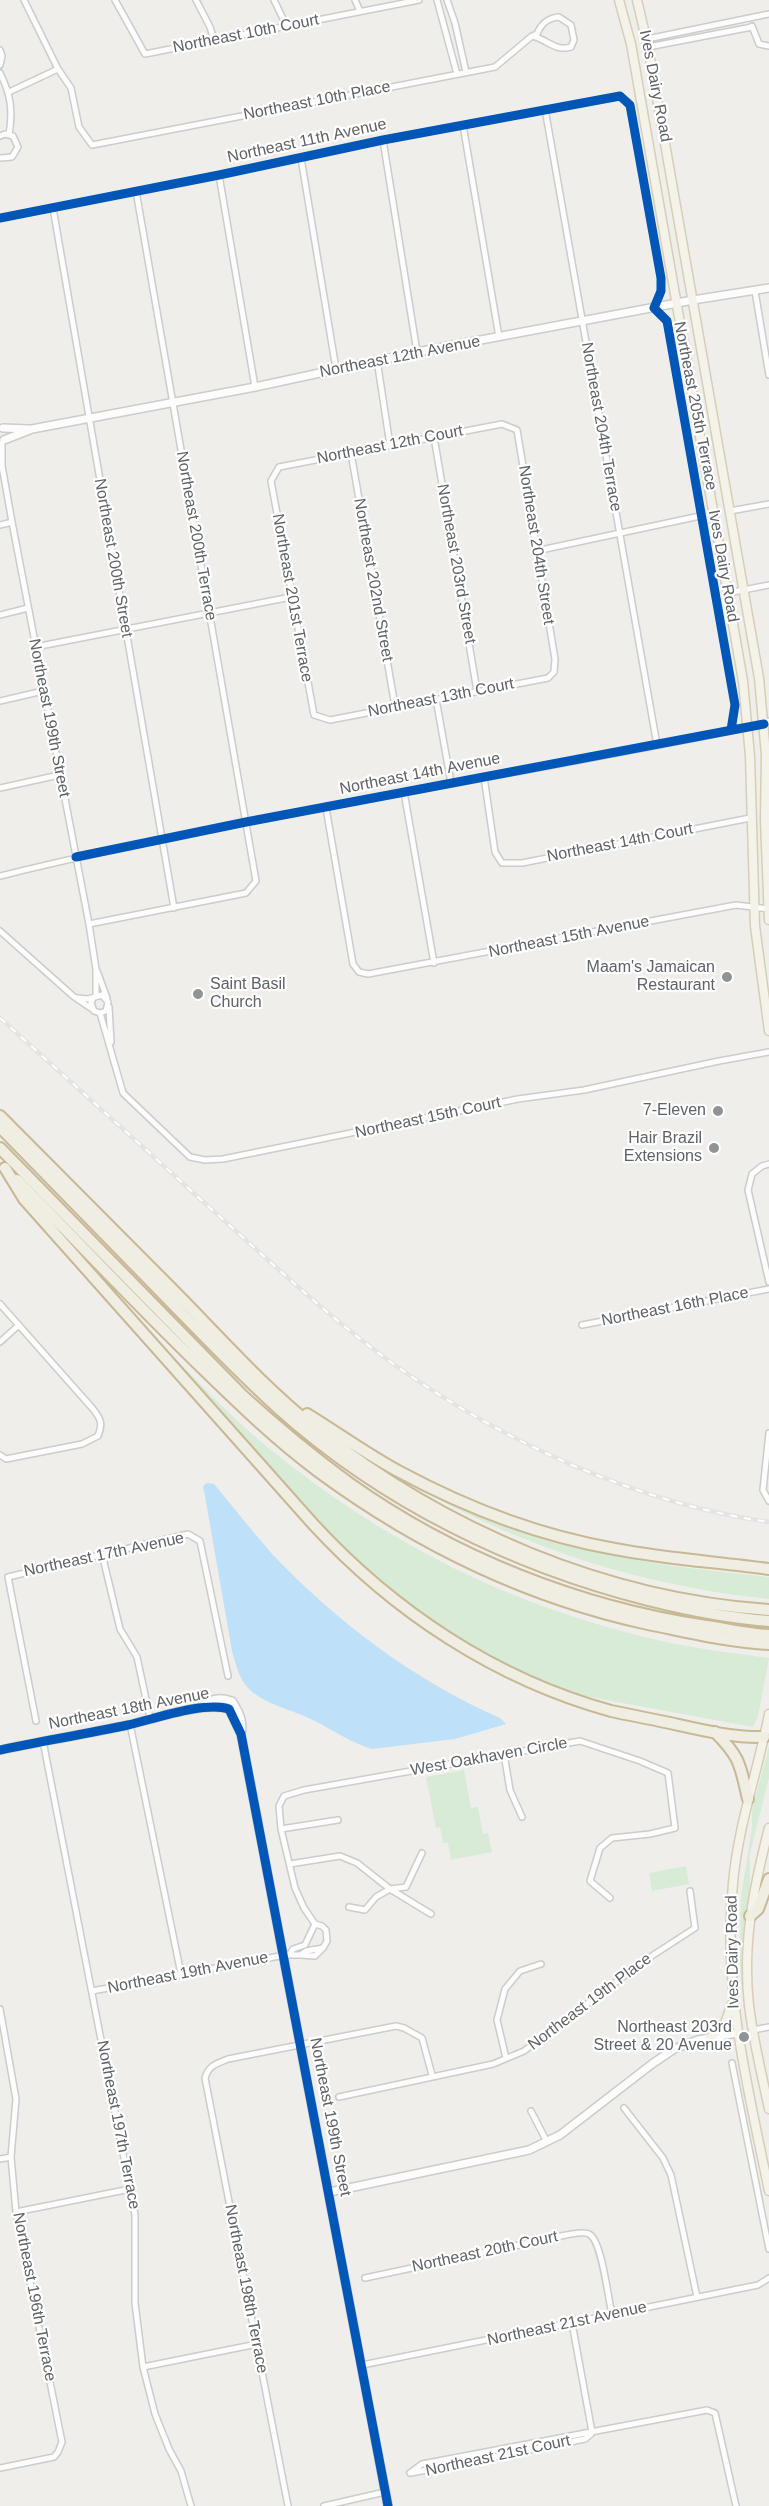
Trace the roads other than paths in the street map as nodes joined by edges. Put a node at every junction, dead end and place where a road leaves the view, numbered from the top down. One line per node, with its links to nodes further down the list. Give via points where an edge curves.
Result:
1 (24, 0): 24 (street)
2 (115, 0): 19 (street, Northeast 10th Court, via 145,54)
3 (196, 0): 19 (street)
4 (274, 0): 14 (street)
5 (355, 0): 11 (street)
6 (419, 0): 11 (street, Northeast 10th Court)
7 (437, 0): 27 (street)
8 (447, 0): 25 (street)
9 (619, 0): 44 (main road, Ives Dairy Road, via 631,44)
10 (637, 0): 20 (main road, Ives Dairy Road)
11 (360, 11): 14 (street, Northeast 10th Court)
12 (769, 14): 13 (street)
13 (750, 18): 15 (street); 16 (street)
14 (286, 25): 19 (street, Northeast 10th Court)
15 (718, 25): 17 (street); 20 (street)
16 (752, 27): 17 (street); 21 (street, via 759,44)
17 (720, 33): 20 (street)
18 (532, 36): 18 (street, Northeast 10th Place, via 561,49 571,46 574,40 571,25 559,17 547,20); 25 (street, Northeast 10th Place, via 495,67)
19 (214, 40)
20 (647, 43): 43 (main road, Ives Dairy Road)
21 (769, 46)
22 (0, 50): 23 (street)
23 (0, 65)
24 (58, 69): 27 (street, Northeast 10th Place, via 71,88 80,127 92,145); 28 (street)
25 (466, 72): 27 (street, Northeast 10th Place)
26 (0, 74): 28 (street)
27 (457, 74)
28 (9, 92): 32 (street)
29 (620, 96): 30 (street, Northeast 11th Avenue); 45 (street, Northeast 205th Terrace, via 630,105 661,278)
30 (545, 109): 31 (street, Northeast 11th Avenue); 46 (street, Northeast 204th Terrace)
31 (463, 125): 34 (street, Northeast 11th Avenue); 47 (street)
32 (9, 135): 33 (street); 35 (street, via 16,139 17,151 9,159)
33 (0, 136)
34 (383, 140): 36 (street, Northeast 11th Avenue); 48 (street)
35 (0, 158)
36 (301, 158): 37 (street, Northeast 11th Avenue); 50 (street)
37 (219, 175): 38 (street, Northeast 11th Avenue); 52 (street)
38 (136, 191): 39 (street, Northeast 11th Avenue); 53 (street, Northeast 200th Terrace)
39 (52, 208): 40 (street, Northeast 11th Avenue); 54 (street, Northeast 200th Street)
40 (0, 218)
41 (769, 288): 42 (street, Northeast 12th Avenue)
42 (755, 291): 43 (street, Northeast 12th Avenue); 51 (street)
43 (693, 300): 44 (street, Northeast 12th Avenue); 65 (main road, Ives Dairy Road)
44 (677, 303): 45 (street, Northeast 12th Avenue); 73 (main road, Ives Dairy Road)
45 (654, 308): 46 (street, Northeast 12th Avenue); 66 (street, Northeast 205th Terrace, via 667,321)
46 (582, 321): 47 (street, Northeast 12th Avenue); 69 (street, Northeast 204th Terrace)
47 (499, 337): 48 (street, Northeast 12th Avenue)
48 (417, 352): 49 (street, Northeast 12th Avenue)
49 (377, 360): 50 (street, Northeast 12th Avenue); 60 (street)
50 (336, 369): 52 (street, Northeast 12th Avenue)
51 (769, 375)
52 (255, 387): 53 (street, Northeast 12th Avenue)
53 (173, 402): 54 (street, Northeast 12th Avenue); 76 (street, Northeast 200th Terrace)
54 (88, 418): 56 (street, Northeast 12th Avenue); 78 (street, Northeast 200th Street)
55 (2, 427): 56 (street, Northeast 12th Avenue); 59 (street, via 6,434)
56 (32, 429): 59 (street, Northeast 12th Avenue)
57 (517, 430): 58 (street, Northeast 12th Court, via 502,424); 70 (street, Northeast 204th Street)
58 (434, 437): 60 (street, Northeast 12th Court); 82 (street, Northeast 203rd Street)
59 (2, 442): 62 (street, Northeast 199th Street)
60 (390, 444): 61 (street, Northeast 12th Court)
61 (351, 453): 63 (street, Northeast 12th Court, via 279,466); 85 (street, Northeast 202nd Street)
62 (1, 464): 67 (street, Northeast 199th Street)
63 (271, 481): 74 (street, Northeast 201st Terrace)
64 (769, 504): 65 (street)
65 (730, 511): 72 (main road, Ives Dairy Road)
66 (700, 516): 69 (street); 89 (street, Northeast 205th Terrace, via 735,705)
67 (12, 522): 68 (street); 75 (street, Northeast 199th Street)
68 (0, 525)
69 (620, 533): 70 (street); 90 (street, Northeast 204th Terrace)
70 (536, 551): 80 (street, Northeast 204th Street)
71 (769, 585): 72 (street)
72 (744, 590): 73 (street); 87 (main road, Ives Dairy Road)
73 (728, 593): 88 (main road, Ives Dairy Road)
74 (291, 597): 76 (street); 86 (street, Northeast 201st Terrace)
75 (28, 608): 77 (street); 79 (street, Northeast 199th Street)
76 (209, 613): 78 (street); 98 (street, Northeast 200th Terrace)
77 (0, 615)
78 (126, 630): 79 (street); 99 (street, Northeast 200th Street)
79 (35, 646): 81 (street, Northeast 199th Street)
80 (555, 659): 82 (street, Northeast 13th Court, via 549,678)
81 (43, 691): 84 (street); 91 (street, Northeast 199th Street)
82 (477, 691): 83 (street, Northeast 13th Court)
83 (436, 699): 85 (street, Northeast 13th Court); 93 (street)
84 (0, 701)
85 (395, 706): 86 (street, Northeast 13th Court, via 330,720)
86 (314, 715)
87 (767, 722): 88 (street, Northeast 14th Avenue); 104 (main road, Ives Dairy Road)
88 (748, 727): 89 (street, Northeast 14th Avenue); 97 (main road, Ives Dairy Road)
89 (731, 730): 90 (street, Northeast 14th Avenue)
90 (657, 745): 92 (street, Northeast 14th Avenue)
91 (59, 774): 94 (street); 100 (street, Northeast 199th Street)
92 (484, 777): 93 (street, Northeast 14th Avenue); 97 (street, Northeast 14th Court, via 495,852 502,862 522,863)
93 (451, 783): 95 (street, Northeast 14th Avenue)
94 (0, 788)
95 (404, 792): 96 (street, Northeast 14th Avenue); 108 (street)
96 (326, 807): 98 (street, Northeast 14th Avenue); 108 (street, Northeast 15th Avenue, via 354,964 359,972 368,974)
97 (750, 818): 102 (main road, Ives Dairy Road)
98 (246, 822): 99 (street, Northeast 14th Avenue); 103 (street, Northeast 200th Terrace, via 256,881 246,893)
99 (163, 840): 100 (street, Northeast 14th Avenue); 103 (street, Northeast 200th Street)
100 (76, 857): 101 (street, Northeast 14th Avenue); 106 (street, Northeast 199th Street)
101 (0, 876)
102 (754, 907): 104 (street, Northeast 15th Avenue); 108 (street, Northeast 15th Avenue, via 736,905); 115 (main road, Ives Dairy Road)
103 (174, 908): 106 (street)
104 (768, 909): 105 (main road, Ives Dairy Road)
105 (769, 920)
106 (89, 924): 109 (street, Northeast 199th Street)
107 (0, 932): 110 (street)
108 (434, 963)
109 (96, 969): 111 (street, Northeast 199th Street); 112 (street, Northeast 199th Street)
110 (73, 996): 111 (street); 113 (street)
111 (95, 997): 112 (street, via 102,995); 113 (street)
112 (108, 1002): 114 (street, via 106,1011); 116 (street, Northeast 199th Street)
113 (92, 1009): 114 (street)
114 (100, 1013): 116 (street, Northeast 199th Street)
115 (769, 1031)
116 (110, 1047): 118 (street, Northeast 199th Street)
117 (769, 1052): 118 (street, Northeast 15th Court, via 205,1160 190,1157 132,1104)
118 (118, 1082)
119 (0, 1116): 130 (highway)
120 (0, 1127): 139 (highway, via 279,1409 377,1484 502,1551 598,1587 688,1610)
121 (0, 1148): 140 (highway, via 243,1396 285,1434 398,1515 496,1566 587,1600 668,1620)
122 (769, 1164): 124 (street, via 752,1174 747,1190)
123 (2, 1165): 141 (highway, via 256,1420 318,1471 392,1522 469,1563 536,1592 616,1617 736,1643); 147 (highway, via 24,1199 312,1524 394,1602 468,1651 550,1689 613,1711)
124 (769, 1282)
125 (769, 1289): 128 (street, Northeast 16th Place)
126 (0, 1304): 127 (street)
127 (19, 1325): 129 (street); 132 (street, via 93,1409 102,1426 98,1436 82,1444 6,1459)
128 (582, 1325)
129 (0, 1342)
130 (274, 1393): 136 (highway, via 398,1471 487,1513 613,1549); 138 (highway, via 334,1443 402,1490 478,1532 559,1565 638,1589)
131 (769, 1433): 133 (street, via 763,1490)
132 (0, 1455)
133 (769, 1501)
134 (102, 1554): 142 (street, Northeast 17th Avenue, via 188,1534 200,1540); 144 (street, via 120,1629 137,1657); 145 (street, Northeast 17th Avenue, via 8,1577)
135 (769, 1561): 136 (highway)
136 (749, 1566): 137 (highway)
137 (769, 1569)
138 (769, 1610)
139 (769, 1621)
140 (769, 1635)
141 (769, 1644)
142 (228, 1676)
143 (769, 1714): 149 (main road, Ives Dairy Road)
144 (150, 1718): 146 (street, Northeast 18th Avenue); 148 (street, Northeast 18th Avenue, via 201,1707 229,1708)
145 (36, 1721)
146 (130, 1724): 150 (street, Northeast 18th Avenue); 170 (street)
147 (715, 1732): 149 (highway); 153 (highway, via 741,1764)
148 (241, 1734): 168 (street, Northeast 199th Street)
149 (767, 1737): 153 (main road, Ives Dairy Road)
150 (43, 1741): 151 (street, Northeast 18th Avenue); 171 (street, Northeast 197th Terrace)
151 (0, 1750)
152 (504, 1754): 154 (street, via 510,1790); 157 (street, West Oakhaven Circle, via 284,1796 279,1806); 163 (street, West Oakhaven Circle, via 580,1741 668,1773 675,1828 612,1838 600,1848 590,1881)
153 (748, 1799): 172 (main road, Ives Dairy Road, via 733,1884)
154 (522, 1817)
155 (338, 1820): 157 (street)
156 (769, 1828): 166 (main road, Ives Dairy Road)
157 (282, 1829): 159 (street, West Oakhaven Circle)
158 (422, 1854): 161 (street, via 405,1887)
159 (290, 1864): 161 (street, via 340,1856 357,1863); 167 (street, West Oakhaven Circle, via 300,1898)
160 (769, 1879): 166 (highway, via 758,1909)
161 (390, 1889): 164 (street, via 365,1910); 165 (street)
162 (690, 1891): 181 (street, Northeast 19th Place, via 695,1928 524,2051)
163 (610, 1898)
164 (349, 1907)
165 (431, 1914)
166 (750, 1916): 175 (main road, Ives Dairy Road, via 747,1966)
167 (315, 1924): 168 (street, via 304,1945); 168 (street, West Oakhaven Circle, via 326,1930 327,1941 322,1948 300,1955)
168 (287, 1954): 170 (street, Northeast 19th Avenue); 178 (street, Northeast 199th Street)
169 (541, 1964): 181 (street, via 520,1971 505,1989 497,2020)
170 (181, 1974): 171 (street, Northeast 19th Avenue)
171 (92, 1991): 191 (street, Northeast 197th Terrace)
172 (733, 2004): 176 (main road, Ives Dairy Road); 177 (main road, via 724,2023)
173 (0, 2009): 179 (street, Northeast 196th Terrace)
174 (769, 2026): 175 (street)
175 (753, 2030): 176 (main road); 186 (main road, Ives Dairy Road)
176 (737, 2033): 177 (street); 192 (main road, Ives Dairy Road)
177 (709, 2039): 188 (street, via 687,2044 652,2064)
178 (301, 2045): 183 (street, via 396,2026 422,2038); 193 (street, Northeast 199th Street); 201 (street, Northeast 198th Terrace, via 212,2065 205,2078)
179 (9, 2052): 180 (street); 189 (street, Northeast 196th Terrace, via 16,2100)
180 (0, 2054)
181 (506, 2058): 183 (street, Northeast 19th Place)
182 (732, 2063): 195 (street)
183 (432, 2075): 184 (street, Northeast 19th Place)
184 (339, 2097)
185 (624, 2108): 198 (street, via 663,2158 671,2175)
186 (769, 2109)
187 (531, 2111): 188 (street)
188 (547, 2142): 193 (street, via 529,2150)
189 (11, 2157): 190 (street); 194 (street, Northeast 196th Terrace)
190 (0, 2159)
191 (130, 2189): 194 (street); 203 (street, Northeast 197th Terrace, via 135,2215 135,2303)
192 (769, 2191)
193 (330, 2192): 202 (street, Northeast 199th Street)
194 (16, 2212): 205 (street, Northeast 196th Terrace, via 62,2442 54,2457)
195 (769, 2249)
196 (365, 2278): 199 (street, Northeast 20th Court, via 566,2235 588,2234 598,2246)
197 (769, 2278): 198 (street, Northeast 21st Avenue)
198 (697, 2297): 199 (street, Northeast 21st Avenue)
199 (612, 2314): 200 (street, Northeast 21st Avenue)
200 (572, 2323): 202 (street, Northeast 21st Avenue); 204 (street)
201 (257, 2344): 203 (street); 208 (street, Northeast 198th Terrace)
202 (362, 2366): 206 (street, Northeast 199th Street)
203 (143, 2367): 207 (street, Northeast 197th Terrace, via 155,2414 182,2471)
204 (592, 2432): 204 (street, Northeast 21st Court, via 422,2464 410,2473 585,2439); 211 (street, Northeast 21st Court, via 699,2411 716,2413)
205 (0, 2468)
206 (386, 2492): 209 (street); 210 (street, Northeast 199th Street)
207 (191, 2506)
208 (288, 2506)
209 (324, 2506)
210 (388, 2506)
211 (736, 2506)

